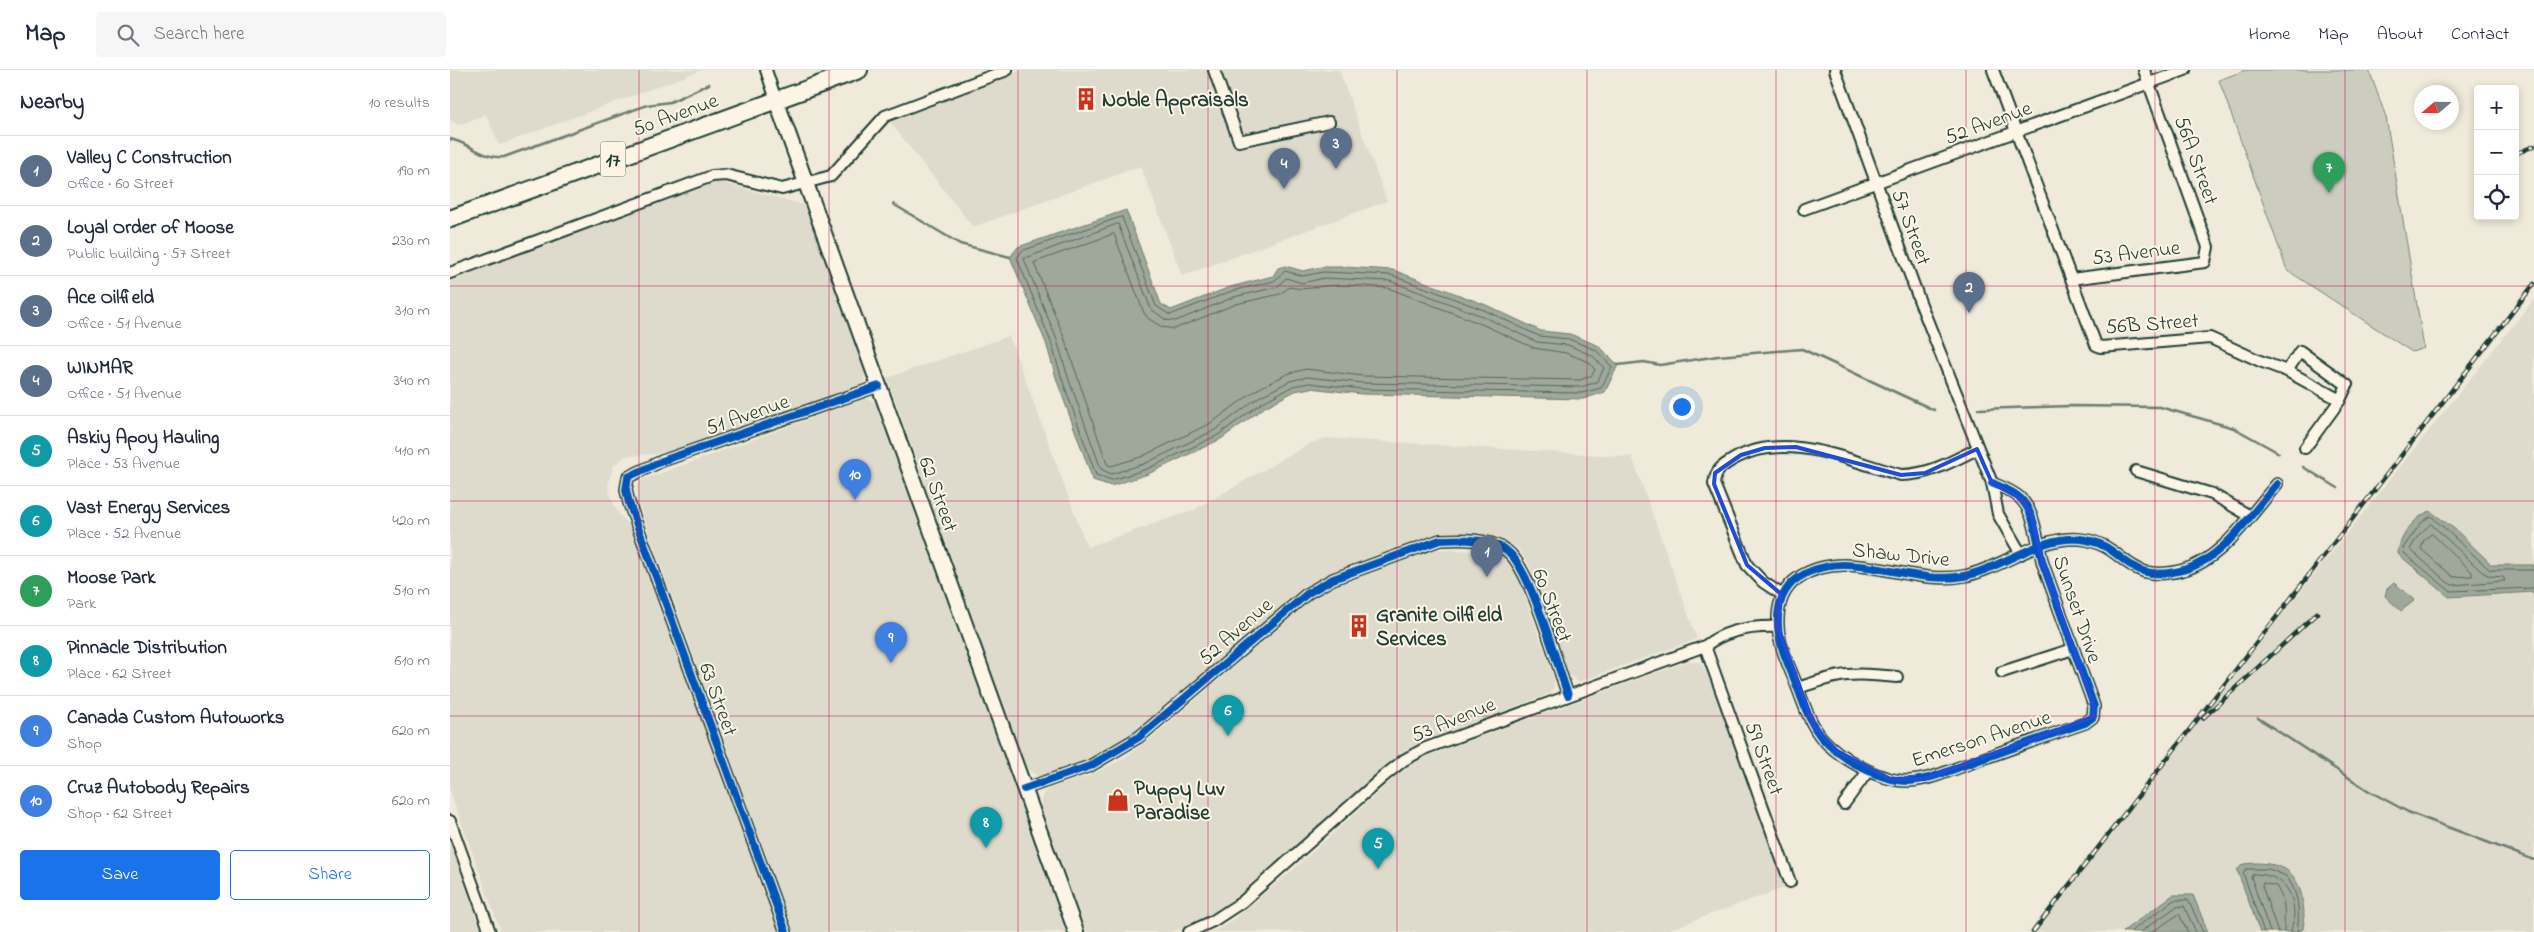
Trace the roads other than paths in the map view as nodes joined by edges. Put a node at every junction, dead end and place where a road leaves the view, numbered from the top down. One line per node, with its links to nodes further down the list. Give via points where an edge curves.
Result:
1 (766, 70): 10 (street, 62 Street)
2 (858, 70): 10 (main road, 50 Avenue / 17)
3 (1008, 70): 14 (street, via 885,116 831,176)
4 (1214, 70): 11 (street, via 1239,141)
5 (1835, 70): 13 (street, 57 Street)
6 (1993, 70): 12 (street, 56B Street)
7 (2144, 70): 9 (street, 56A Street)
8 (2185, 70): 9 (street, 52 Avenue)
9 (2149, 83): 12 (street, 52 Avenue); 17 (street, 56A Street, via 2208,248)
10 (776, 100): 14 (main road, 62 Street); 16 (main road, 50 Avenue / 17)
11 (1329, 122)
12 (2016, 132): 13 (street, 52 Avenue); 19 (street, 56B Street)
13 (1876, 182): 15 (street, 52 Avenue); 22 (street, 57 Street)
14 (807, 183): 18 (street, via 789,189 774,189 726,175 712,176); 21 (main road, 62 Street)
15 (1804, 209)
16 (450, 219)
17 (2205, 262): 19 (street, 53 Avenue)
18 (450, 273)
19 (2071, 280): 20 (street, 56B Street, via 2096,345 2210,338)
20 (2287, 371): 23 (street, 56B Street); 23 (street, via 2300,351 2347,385)
21 (879, 386): 27 (street, 51 Avenue, via 662,461); 44 (main road, 62 Street)
22 (1958, 395): 25 (street, Sunset Drive)
23 (2340, 400): 24 (street)
24 (2305, 448)
25 (1978, 449): 28 (street, Sunset Drive); 34 (street, via 1914,475 1901,475 1796,446 1753,451 1722,466 1715,473 1714,484 1747,565)
26 (2136, 471): 30 (street, via 2212,494)
27 (628, 477): 50 (street, 63 Street, via 629,503)
28 (1992, 483): 32 (street, Sunset Drive, via 2020,498 2031,513); 33 (street, Sunset Drive, via 1998,514)
29 (2277, 484): 30 (street, Shaw Drive)
30 (2250, 516): 32 (street, Shaw Drive, via 2225,544 2202,563 2163,574 2133,568 2106,548 2088,540)
31 (1487, 543): 41 (street, 60 Street, via 1506,550 1516,560); 44 (street, 52 Avenue, via 1440,540 1332,579 1292,604 1132,742 1090,766)
32 (2038, 546): 33 (street, Shaw Drive); 37 (street, Sunset Drive)
33 (2021, 554): 34 (street, Shaw Drive, via 1995,568 1963,577 1923,578 1878,569 1830,565 1811,570)
34 (1782, 594): 35 (street)
35 (1778, 626): 36 (street, 53 Avenue, via 1739,630 1716,638); 40 (street)
36 (1705, 646): 41 (street, 53 Avenue); 48 (street, 59 Street)
37 (2073, 649): 38 (street); 42 (street, Sunset Drive)
38 (2002, 672)
39 (1897, 677): 40 (street, via 1858,673 1835,675)
40 (1798, 688): 43 (street, via 1804,708 1823,739)
41 (1568, 695): 52 (street, 53 Avenue, via 1450,738 1404,760 1242,902 1214,921)
42 (2094, 706): 43 (street, Emerson Avenue, via 2093,717 2084,723 1924,779 1890,779)
43 (1868, 771): 45 (street)
44 (1024, 789): 51 (main road, 62 Street)
45 (1844, 804)
46 (450, 821): 47 (street)
47 (452, 833): 49 (street)
48 (1790, 882)
49 (490, 932)
50 (786, 932)
51 (1076, 932)
52 (1189, 932)

